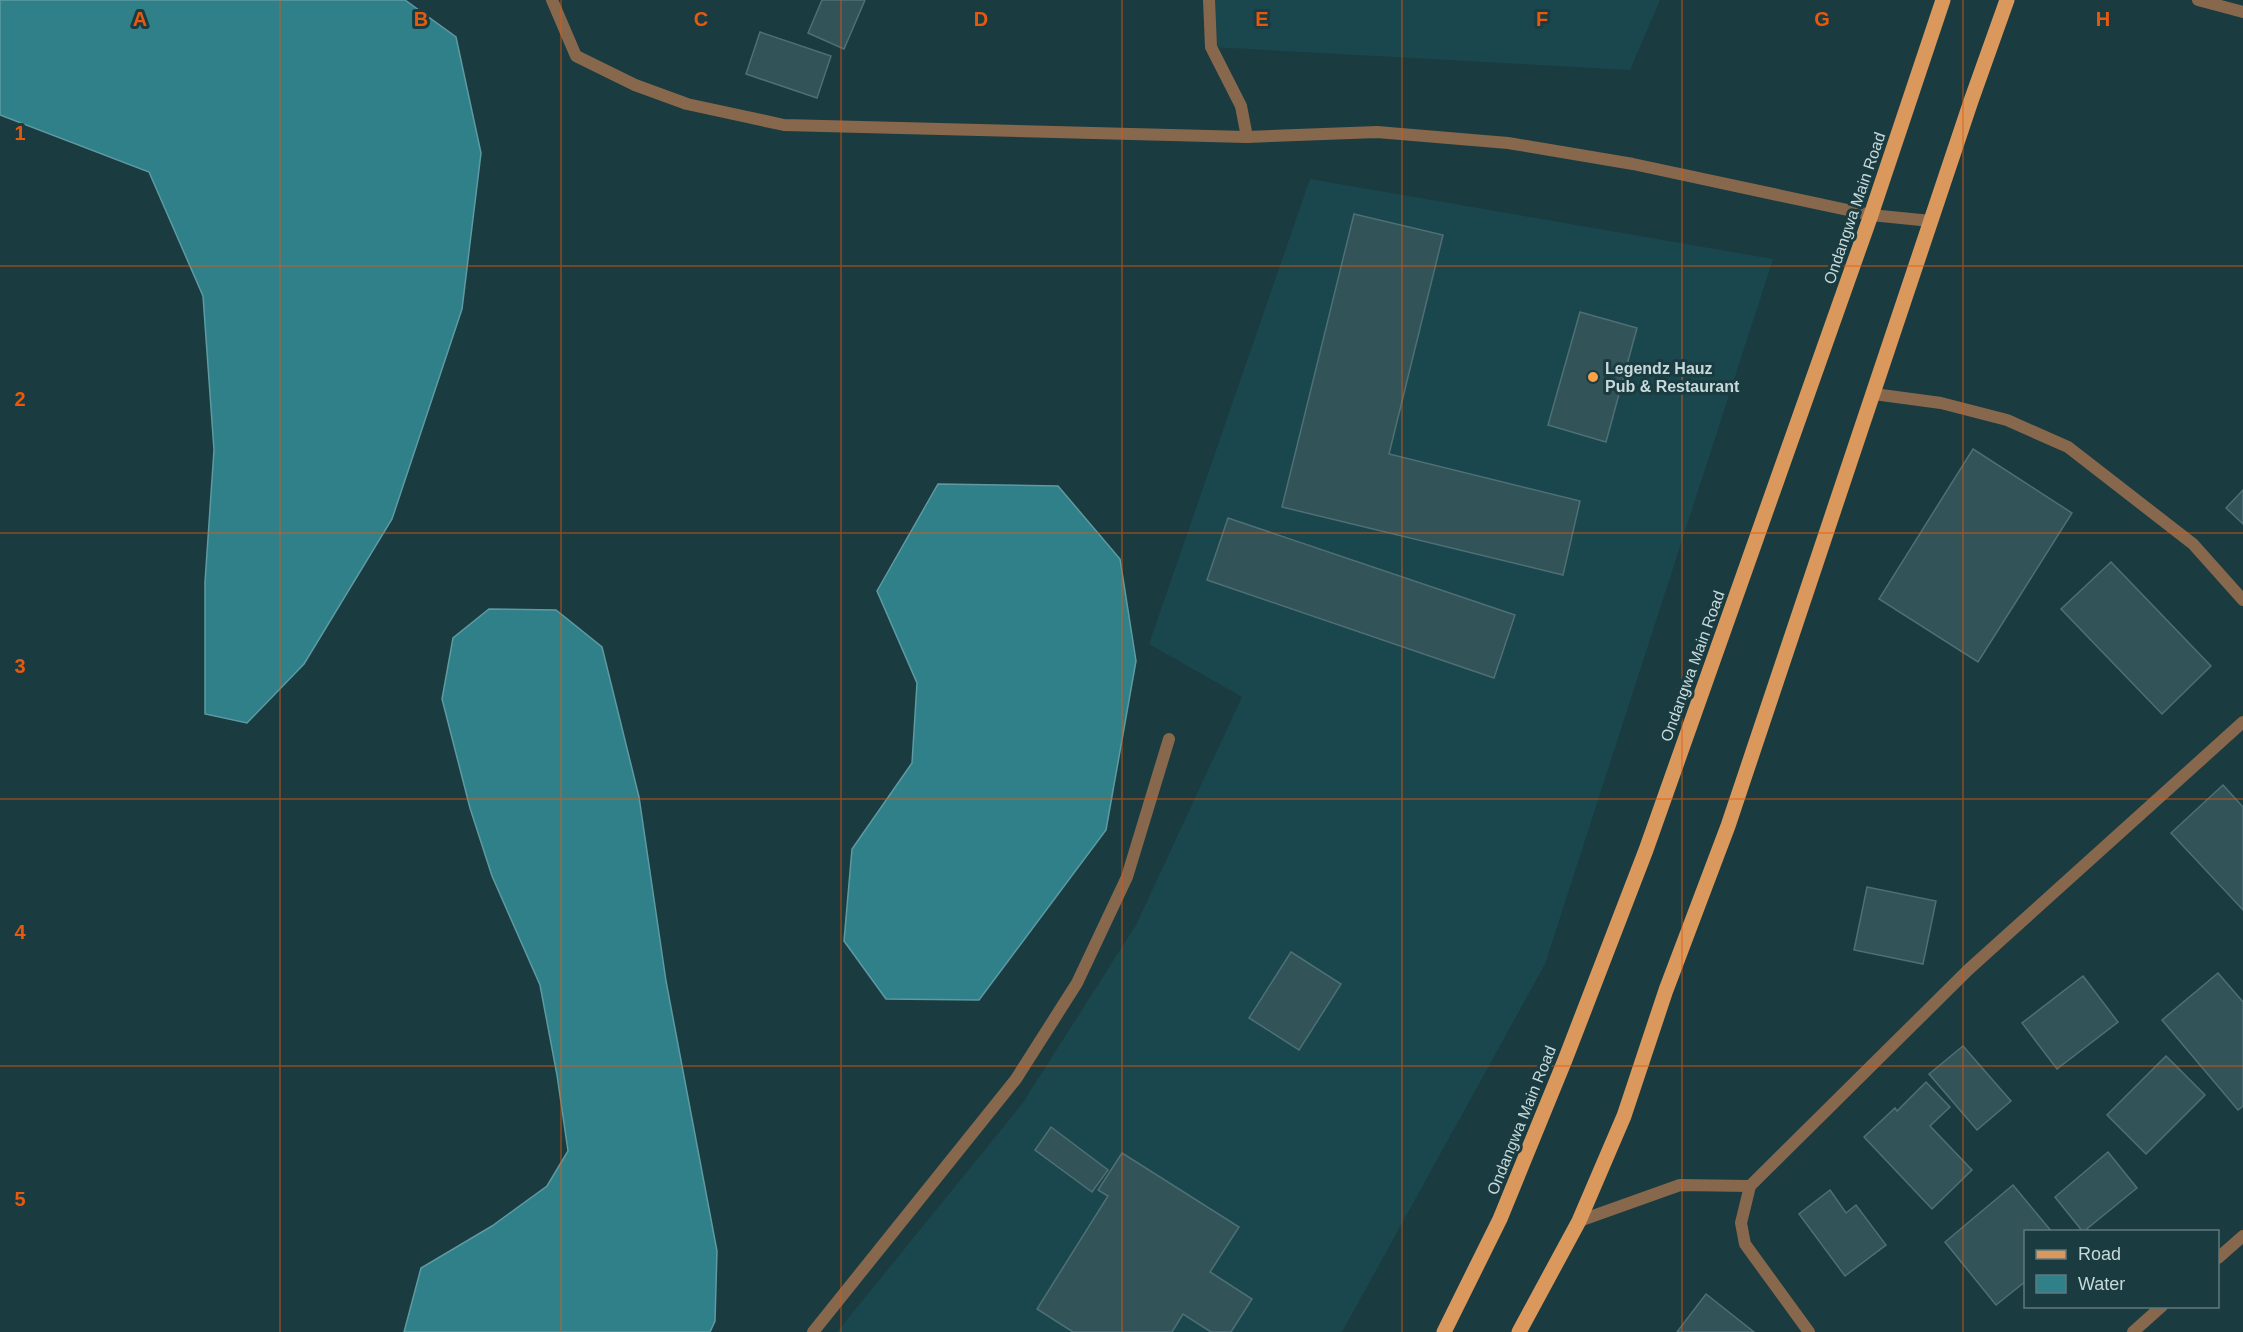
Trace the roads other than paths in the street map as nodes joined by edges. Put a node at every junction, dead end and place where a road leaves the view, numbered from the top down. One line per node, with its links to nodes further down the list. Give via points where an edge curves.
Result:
1 (552, 0): 7 (street, via 576,56 635,85 687,104 784,125)
2 (1209, 0): 7 (street, via 1211,47 1241,106)
3 (1943, 0): 8 (main road, Ondangwa Main Road)
4 (2007, 0): 9 (main road)
5 (2198, 0): 6 (street)
6 (2243, 12)
7 (1247, 137): 8 (street, via 1377,132 1508,142 1633,164)
8 (1871, 215): 9 (street); 20 (main road, Ondangwa Main Road, via 1646,850 1500,1219)
9 (1931, 221): 10 (main road)
10 (1874, 394): 11 (street, via 1941,404 2007,420 2068,447 2193,544); 15 (main road, via 1728,826 1624,1116)
11 (2243, 600)
12 (2243, 722): 14 (street, via 1968,970)
13 (1169, 739): 19 (street, via 1128,877 1077,982 1016,1079)
14 (1750, 1186): 15 (street, via 1680,1185); 22 (street, via 1741,1223 1745,1244)
15 (1579, 1221): 21 (main road)
16 (2243, 1236): 17 (street)
17 (2219, 1256)
18 (2160, 1308): 23 (street)
19 (813, 1332)
20 (1444, 1332)
21 (1519, 1332)
22 (1809, 1332)
23 (2133, 1332)

